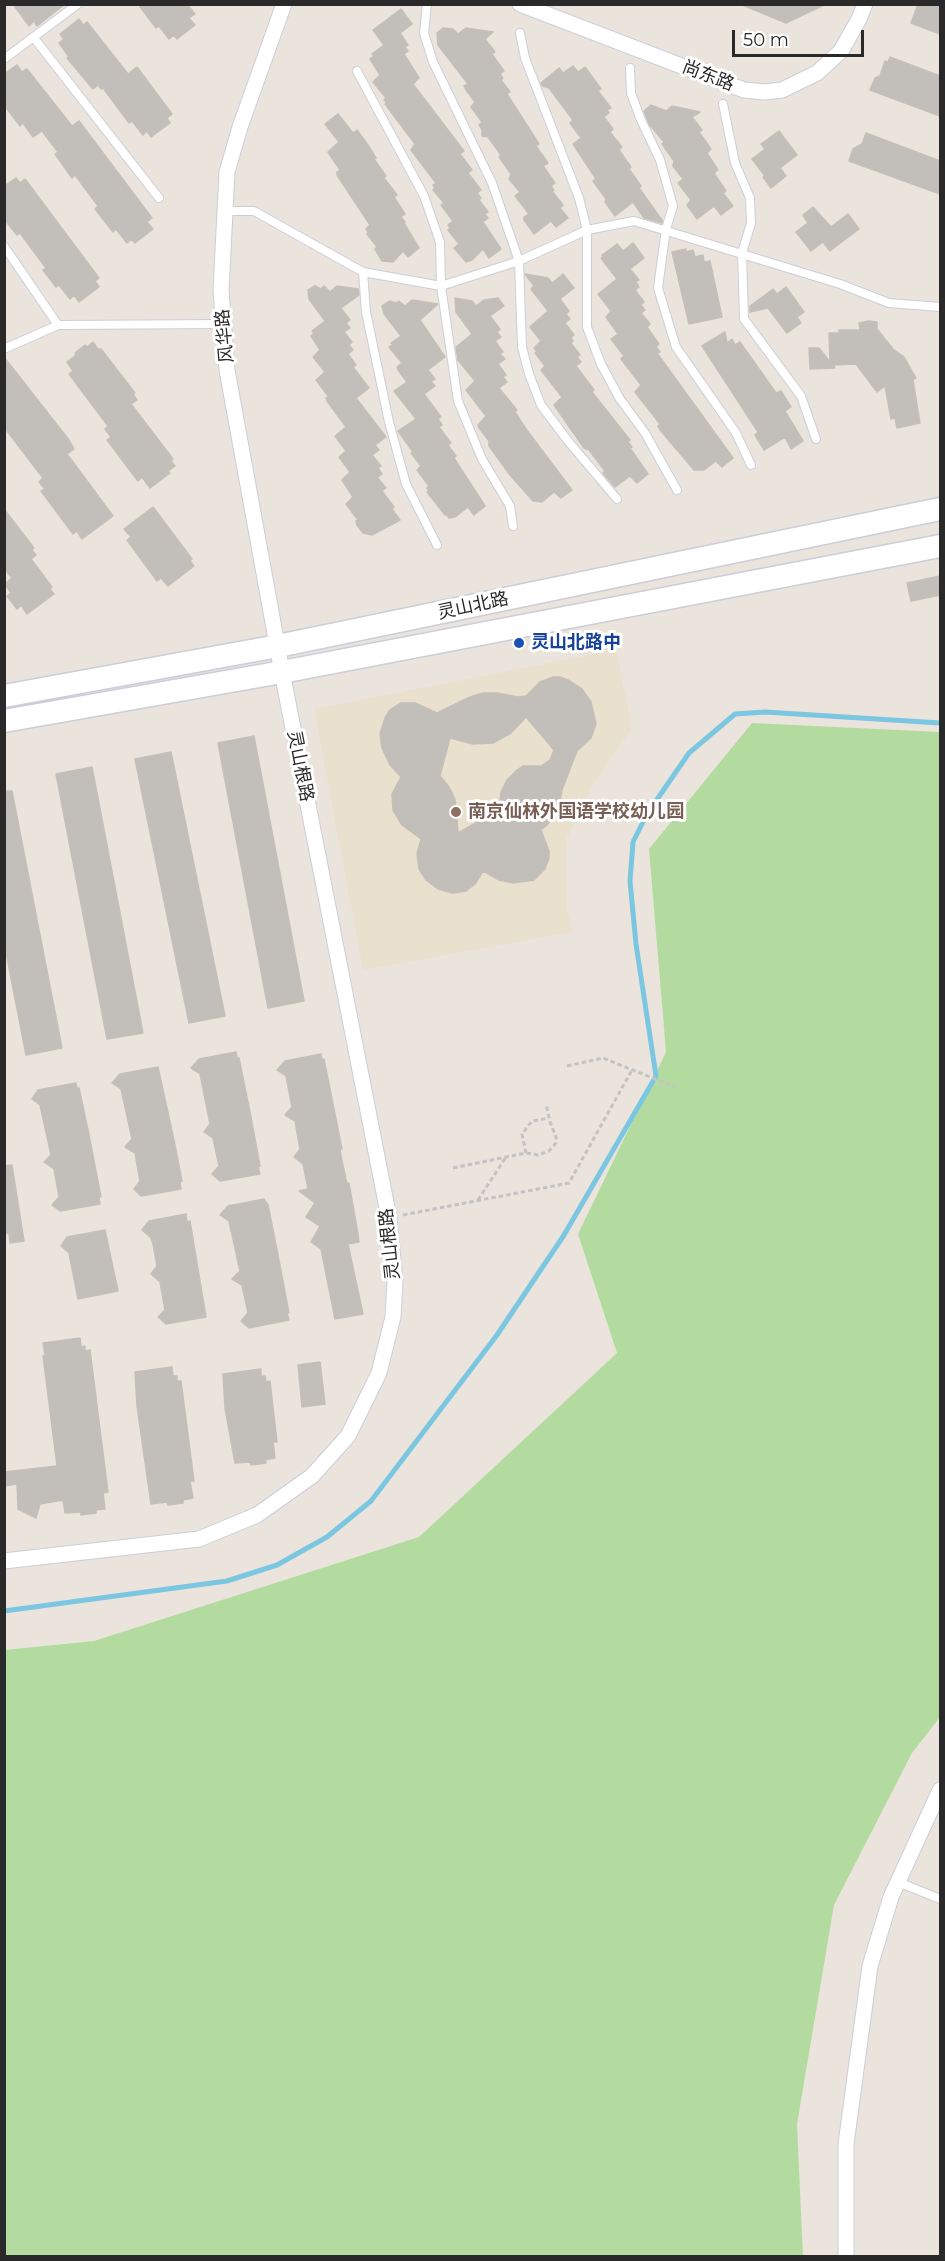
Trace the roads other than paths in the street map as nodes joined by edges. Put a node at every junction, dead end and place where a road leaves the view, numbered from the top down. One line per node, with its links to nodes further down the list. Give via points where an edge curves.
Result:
1 (78, 4): 7 (lane)
2 (284, 4): 13 (street, 风华路, via 240,127 227,172)
3 (428, 4): 18 (lane, via 424,33 433,62 492,183)
4 (520, 4): 5 (street, 尚东路, via 744,90 765,92 782,90 817,73 841,51)
5 (865, 4)
6 (520, 33): 15 (lane, via 525,58 579,198)
7 (34, 38): 8 (lane); 12 (lane)
8 (4, 59)
9 (630, 68): 14 (lane, via 631,93 660,160 673,207)
10 (357, 71): 20 (lane, via 424,196 440,242)
11 (723, 104): 17 (lane, via 735,163 750,198 751,223)
12 (159, 198)
13 (224, 211): 19 (lane, via 254,211); 22 (street, 风华路)
14 (666, 229): 15 (lane, via 634,221); 17 (lane); 26 (lane, via 658,288 676,347 736,433)
15 (587, 230): 18 (lane); 27 (lane, via 587,327 620,399)
16 (4, 246): 23 (lane)
17 (742, 253): 21 (lane, via 889,303); 25 (lane, via 744,319 801,396)
18 (519, 261): 20 (lane); 28 (lane, via 522,347 537,395 568,441)
19 (363, 272): 20 (lane); 31 (lane, via 366,312 389,422 406,484)
20 (441, 286): 30 (lane, via 458,401 482,459 510,506)
21 (940, 307)
22 (224, 324): 23 (lane); 33 (street, 风华路, via 227,370)
23 (58, 325): 24 (lane)
24 (4, 349)
25 (816, 438)
26 (751, 465)
27 (677, 489)
28 (617, 499)
29 (940, 509): 33 (main road, 灵山北路)
30 (513, 526)
31 (437, 545)
32 (940, 546): 34 (main road, 灵山北路)
33 (278, 646): 34 (street, 风华路); 35 (main road, 灵山北路)
34 (282, 672): 36 (main road, 灵山北路); 37 (street, 灵山根路, via 388,1218 395,1281 393,1317 379,1373 348,1436 312,1476 257,1515 199,1539)
35 (4, 696)
36 (4, 721)
37 (4, 1561)
38 (940, 1790): 39 (street)
39 (898, 1882): 40 (lane); 41 (street, via 870,1966 846,2144)
40 (940, 1899)
41 (846, 2256)

